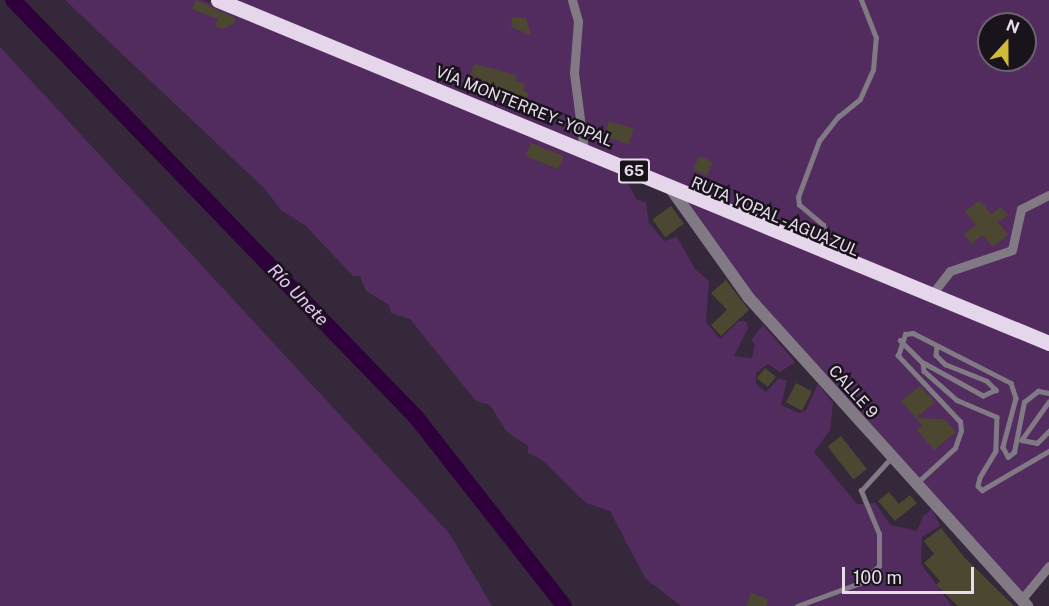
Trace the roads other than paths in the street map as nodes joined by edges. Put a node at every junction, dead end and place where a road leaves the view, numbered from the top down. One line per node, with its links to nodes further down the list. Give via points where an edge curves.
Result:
1 (218, 0): 4 (highway, VÍA MONTERREY - YOPAL / 65)
2 (573, 0): 4 (street, via 578,21 574,73)
3 (861, 0): 7 (lane, via 876,38 873,70 860,99 838,117 819,141 798,197 799,205 823,225)
4 (584, 150): 5 (highway, VÍA MONTERREY - YOPAL / 65)
5 (669, 186): 7 (lane, RUTA YOPAL - AGUAZUL); 17 (lane, RUTA YOPAL - AGUAZUL, via 749,298)
6 (1049, 195): 8 (street, via 1021,209 1012,250 950,271)
7 (827, 252): 8 (lane, RUTA YOPAL - AGUAZUL)
8 (932, 294): 10 (lane, RUTA YOPAL - AGUAZUL)
9 (900, 340): 11 (lane, via 913,333); 12 (lane); 18 (lane, via 898,356 960,422 961,431 955,448)
10 (1049, 343)
11 (937, 346): 12 (lane, via 936,355 945,364 987,381 996,390 994,394 983,396); 13 (lane, via 1016,390 1003,447 1008,457 1014,452 1024,402 1038,391)
12 (923, 363): 16 (lane, via 924,371 957,400 997,417 996,451 980,478 978,486 982,490)
13 (1049, 393)
14 (1049, 402): 15 (lane, via 1022,440 1036,443)
15 (1049, 431)
16 (1049, 451)
17 (891, 458): 18 (lane, RUTA YOPAL - AGUAZUL); 21 (lane, via 861,492 879,534 879,566 860,583)
18 (916, 484): 20 (lane, RUTA YOPAL - AGUAZUL)
19 (1049, 566): 20 (street)
20 (1024, 603)
21 (797, 606)

